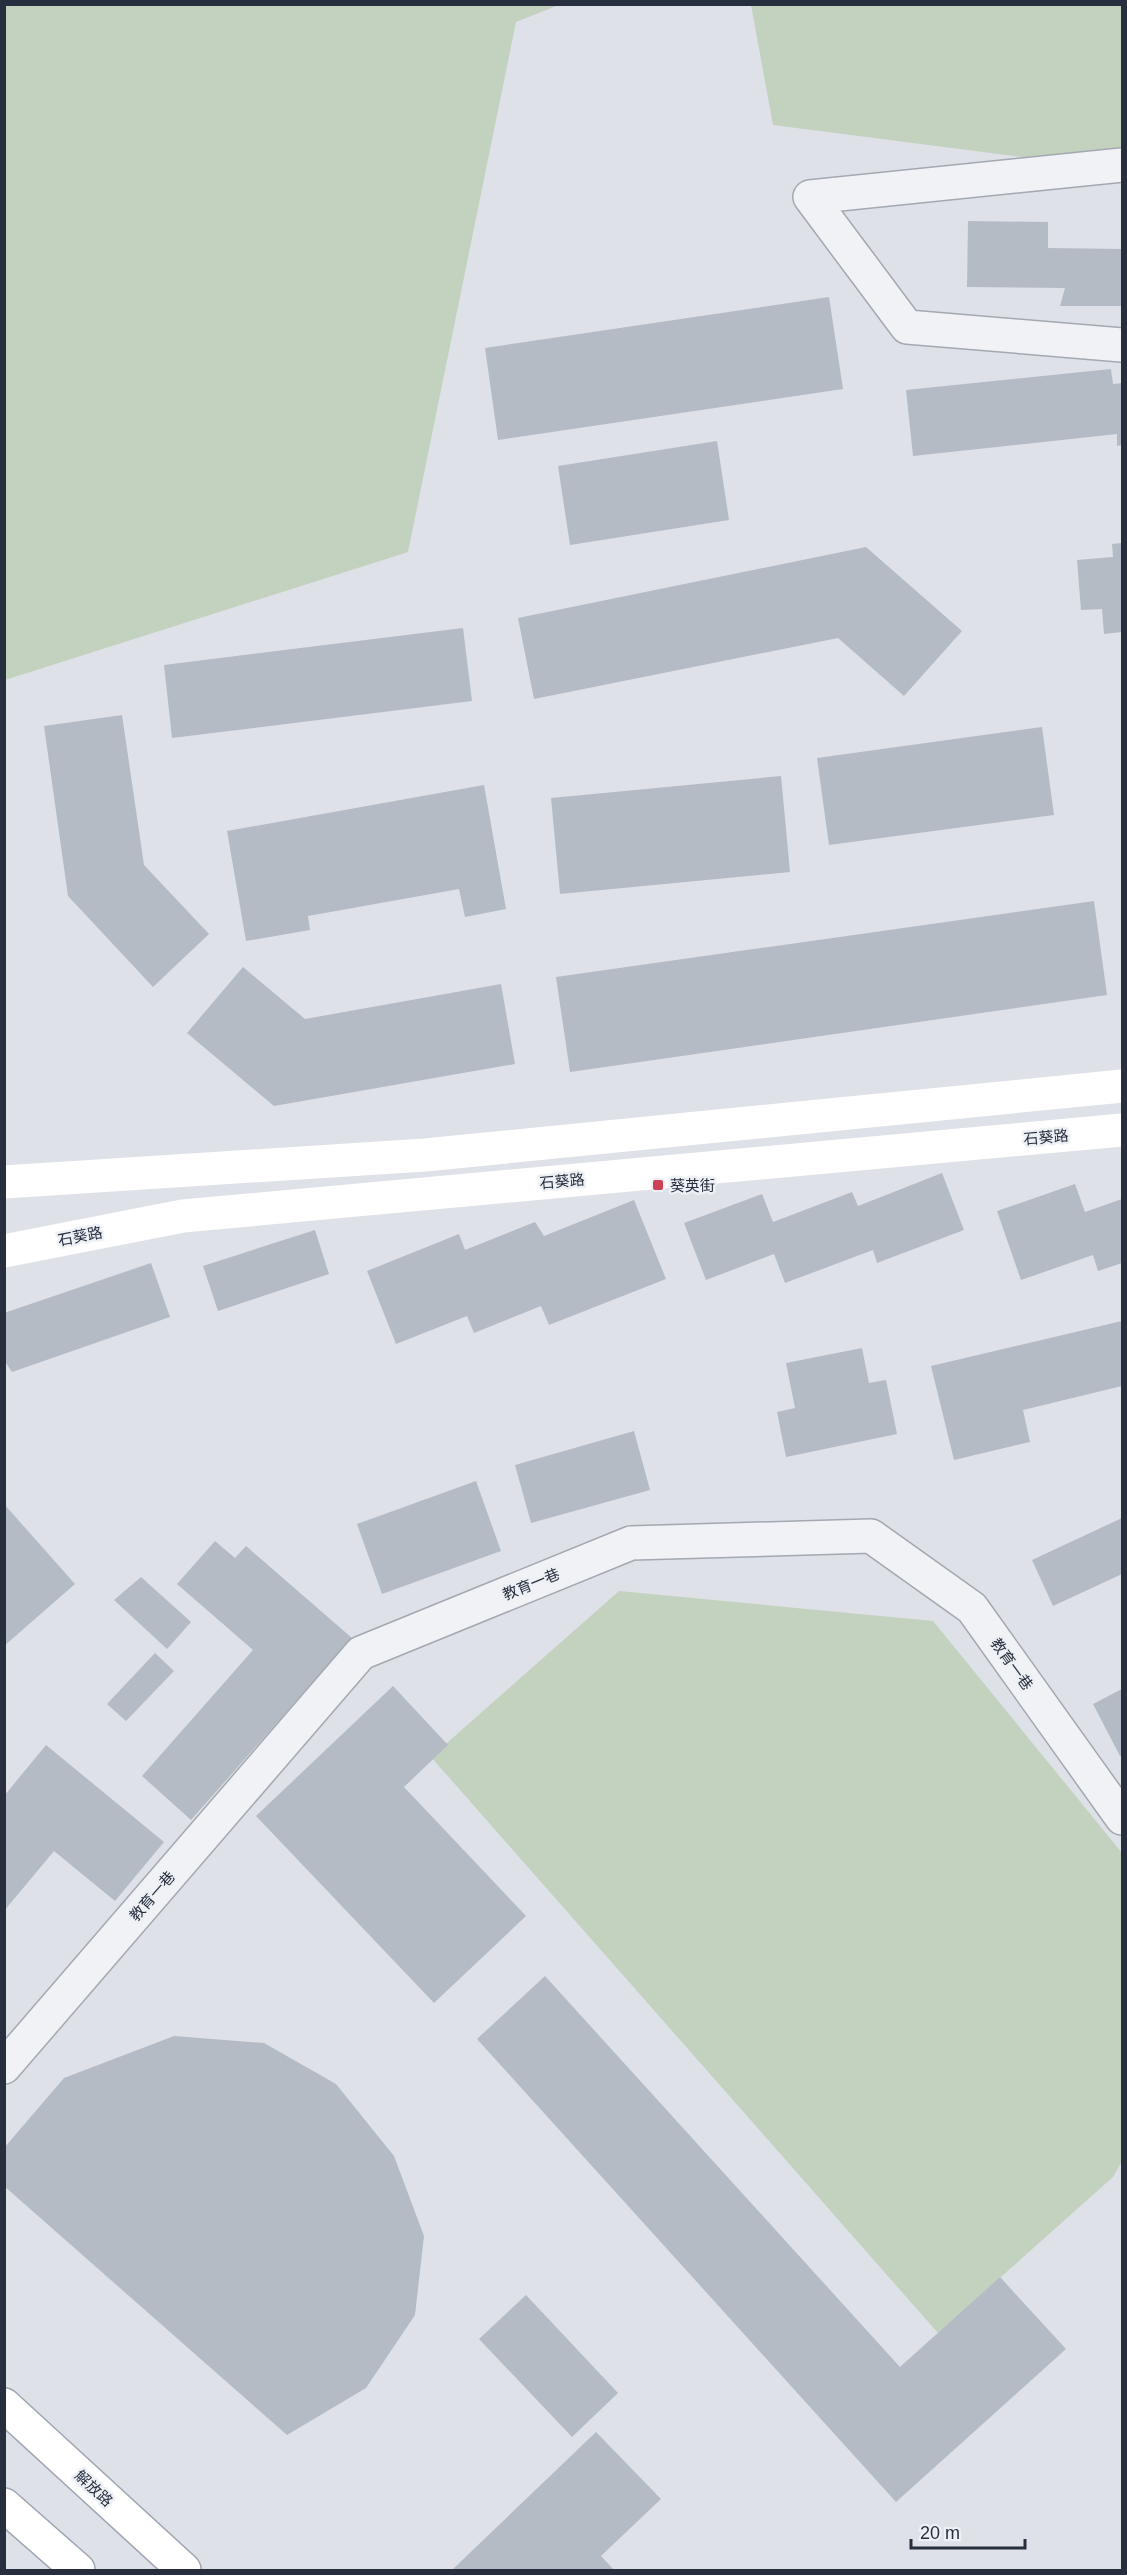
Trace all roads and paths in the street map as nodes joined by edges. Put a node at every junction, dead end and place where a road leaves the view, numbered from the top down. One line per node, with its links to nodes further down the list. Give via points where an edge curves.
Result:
1 (1122, 165): 2 (street, via 810,196 907,327)
2 (1122, 345)
3 (1122, 1086): 5 (main road, via 425,1155)
4 (1122, 1130): 8 (main road, 石葵路)
5 (176, 1172): 6 (main road); 7 (main road)
6 (4, 1182)
7 (4, 1206)
8 (183, 1216): 9 (main road); 10 (main road, 石葵路)
9 (4, 1231)
10 (4, 1251)
11 (1122, 1818): 12 (street, 教育一巷, via 972,1608 871,1536 631,1543 361,1653)
12 (4, 2067)
13 (4, 2405): 16 (main road, 解放路)
14 (4, 2505): 15 (main road)
15 (78, 2571)
16 (184, 2571)

